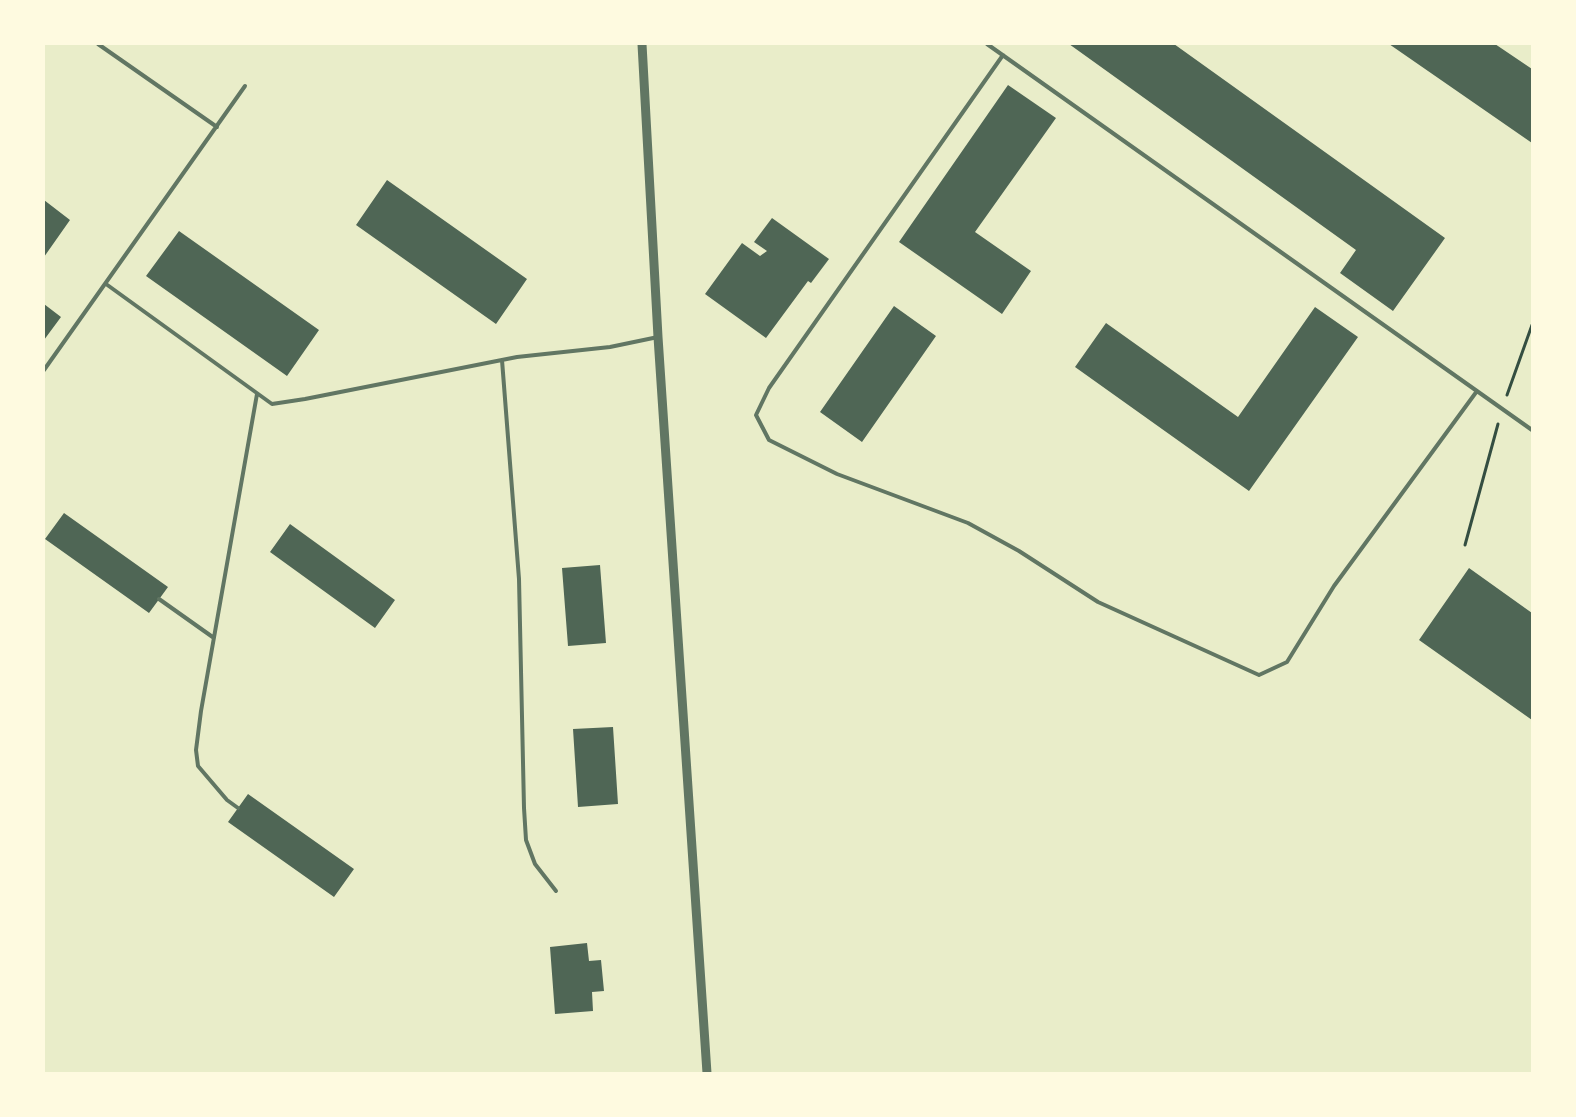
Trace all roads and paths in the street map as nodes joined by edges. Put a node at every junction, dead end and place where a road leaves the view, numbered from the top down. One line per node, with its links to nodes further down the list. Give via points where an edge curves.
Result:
1 (98, 44): 6 (lane)
2 (642, 44): 9 (street)
3 (987, 44): 4 (lane)
4 (1003, 55): 12 (lane); 12 (lane, via 769,388 756,415 769,440 837,474 968,523 1019,551 1098,602 1259,675 1288,662 1334,586)
5 (245, 86): 6 (lane)
6 (217, 126): 7 (lane)
7 (106, 284): 11 (lane); 13 (lane)
8 (1532, 324): 14 (path)
9 (658, 337): 10 (lane, via 610,347); 21 (street)
10 (502, 360): 13 (lane, via 272,404); 20 (lane, via 519,579 526,840 535,864)
11 (44, 370)
12 (1477, 391): 14 (lane)
13 (257, 394): 18 (lane)
14 (1502, 409): 15 (lane); 16 (path)
15 (1532, 430)
16 (1465, 545)
17 (159, 599): 18 (lane)
18 (214, 638): 19 (lane, via 196,750 198,766)
19 (238, 808)
20 (556, 891)
21 (707, 1073)

